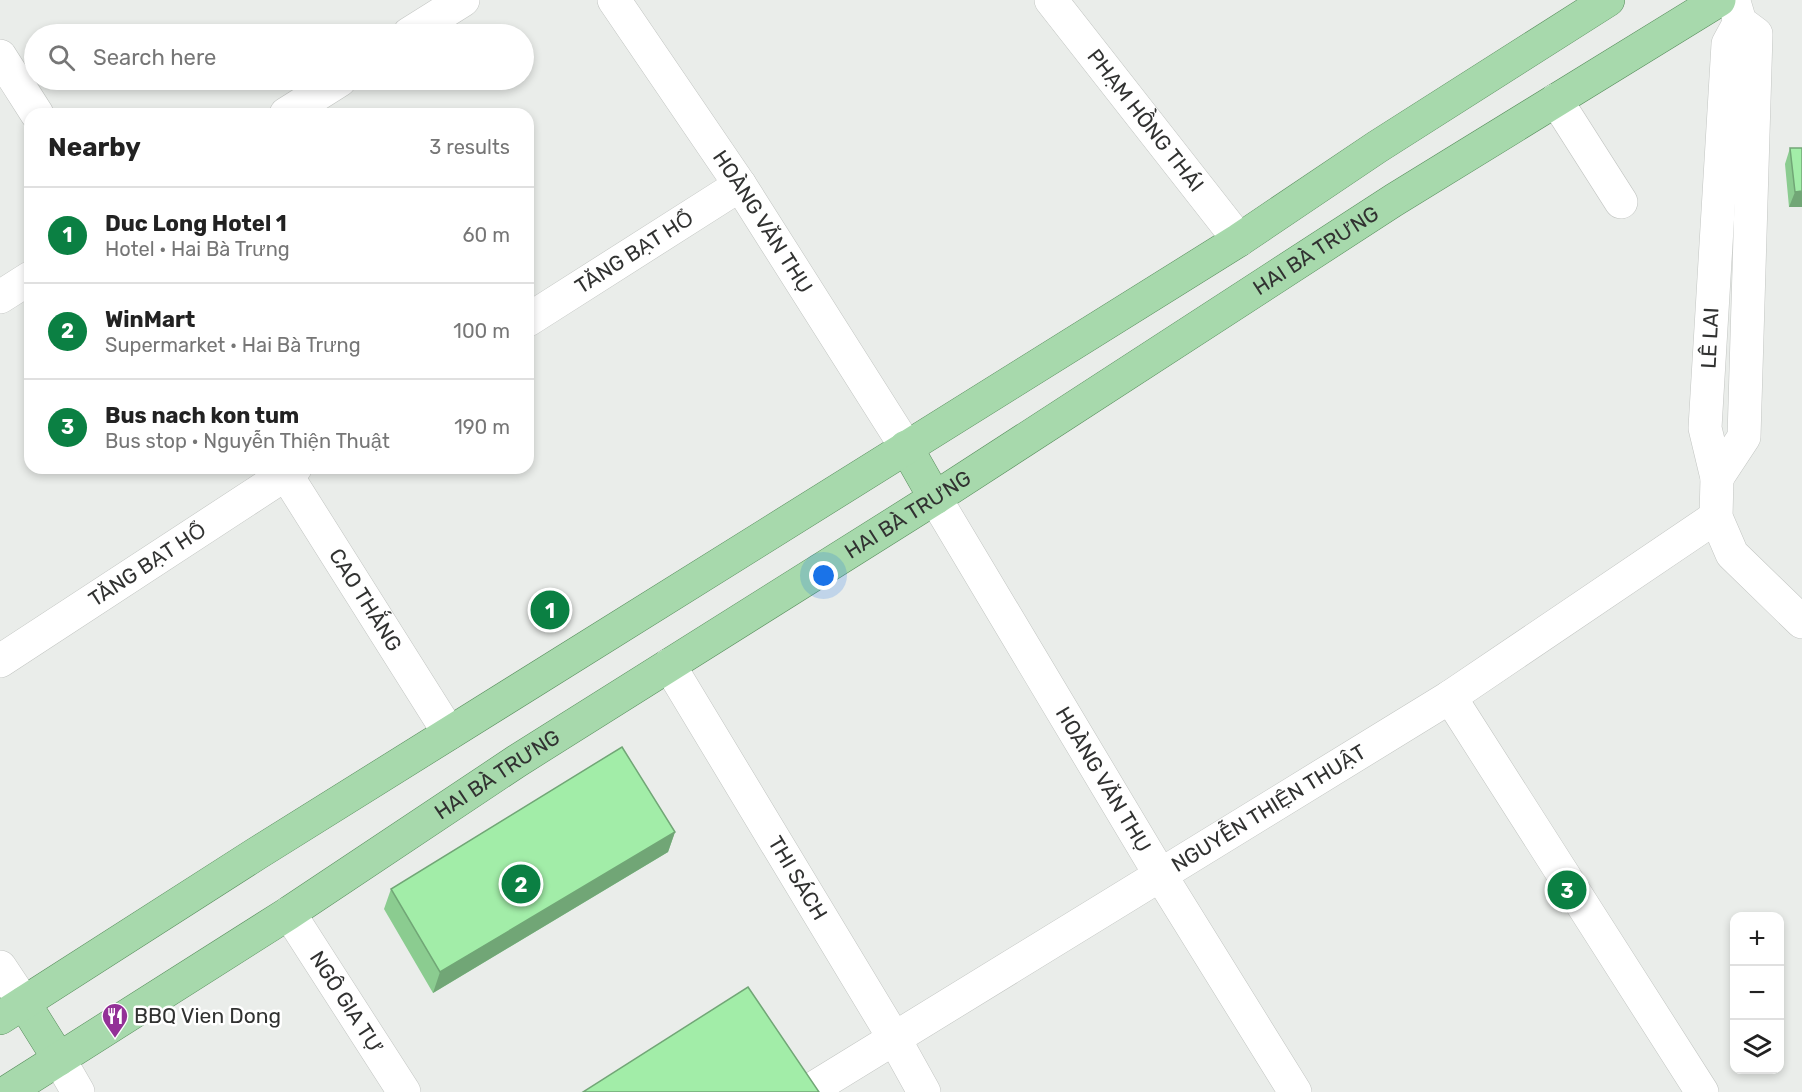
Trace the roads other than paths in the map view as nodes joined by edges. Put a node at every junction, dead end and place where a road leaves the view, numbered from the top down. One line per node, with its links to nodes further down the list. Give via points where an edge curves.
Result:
1 (463, 0): 6 (street)
2 (614, 0): 12 (street, HOÀNG VĂN THỤ)
3 (1608, 0): 14 (main road)
4 (1057, 2): 14 (street, PHẠM HỒNG THÁI)
5 (1731, 7): 9 (main road, HAI BÀ TRƯNG); 22 (street, LÊ LAI, via 1705,428 1717,478)
6 (425, 24)
7 (0, 56): 10 (street)
8 (324, 90): 11 (street)
9 (1556, 100): 13 (street); 21 (main road, HAI BÀ TRƯNG, via 1394,200)
10 (33, 108)
11 (296, 108)
12 (740, 185): 17 (street, TĂNG BẠT HỔ); 18 (street, HOÀNG VĂN THỤ)
13 (1620, 202)
14 (1239, 240): 18 (main road)
15 (24, 282): 16 (street)
16 (0, 297)
17 (534, 316)
18 (906, 447): 21 (main road); 27 (main road)
19 (281, 474): 24 (street, TĂNG BẠT HỔ)
20 (289, 474): 27 (street, CAO THẮNG)
21 (935, 498): 25 (main road, HAI BÀ TRƯNG); 28 (street, HOÀNG VĂN THỤ)
22 (1716, 517): 23 (street, LÊ LAI, via 1732,554); 26 (street, NGUYỄN THIỆN THUẬT)
23 (1802, 622)
24 (0, 661)
25 (669, 665): 29 (main road, HAI BÀ TRƯNG, via 517,760); 32 (street, THI SÁCH)
26 (1450, 697): 28 (street, NGUYỄN THIỆN THUẬT); 40 (street)
27 (449, 733): 31 (main road)
28 (1161, 876): 32 (street, NGUYỄN THIỆN THUẬT); 39 (street, HOÀNG VĂN THỤ)
29 (289, 913): 33 (main road, HAI BÀ TRƯNG); 37 (street, NGÔ GIA TỰ)
30 (0, 968): 31 (street)
31 (12, 1010): 33 (main road)
32 (894, 1038): 34 (street, NGUYỄN THIỆN THUẬT); 38 (street, THI SÁCH)
33 (59, 1059): 35 (main road, HAI BÀ TRƯNG); 36 (street)
34 (812, 1089)
35 (7, 1092)
36 (78, 1092)
37 (404, 1092)
38 (924, 1092)
39 (1295, 1092)
40 (1702, 1092)

